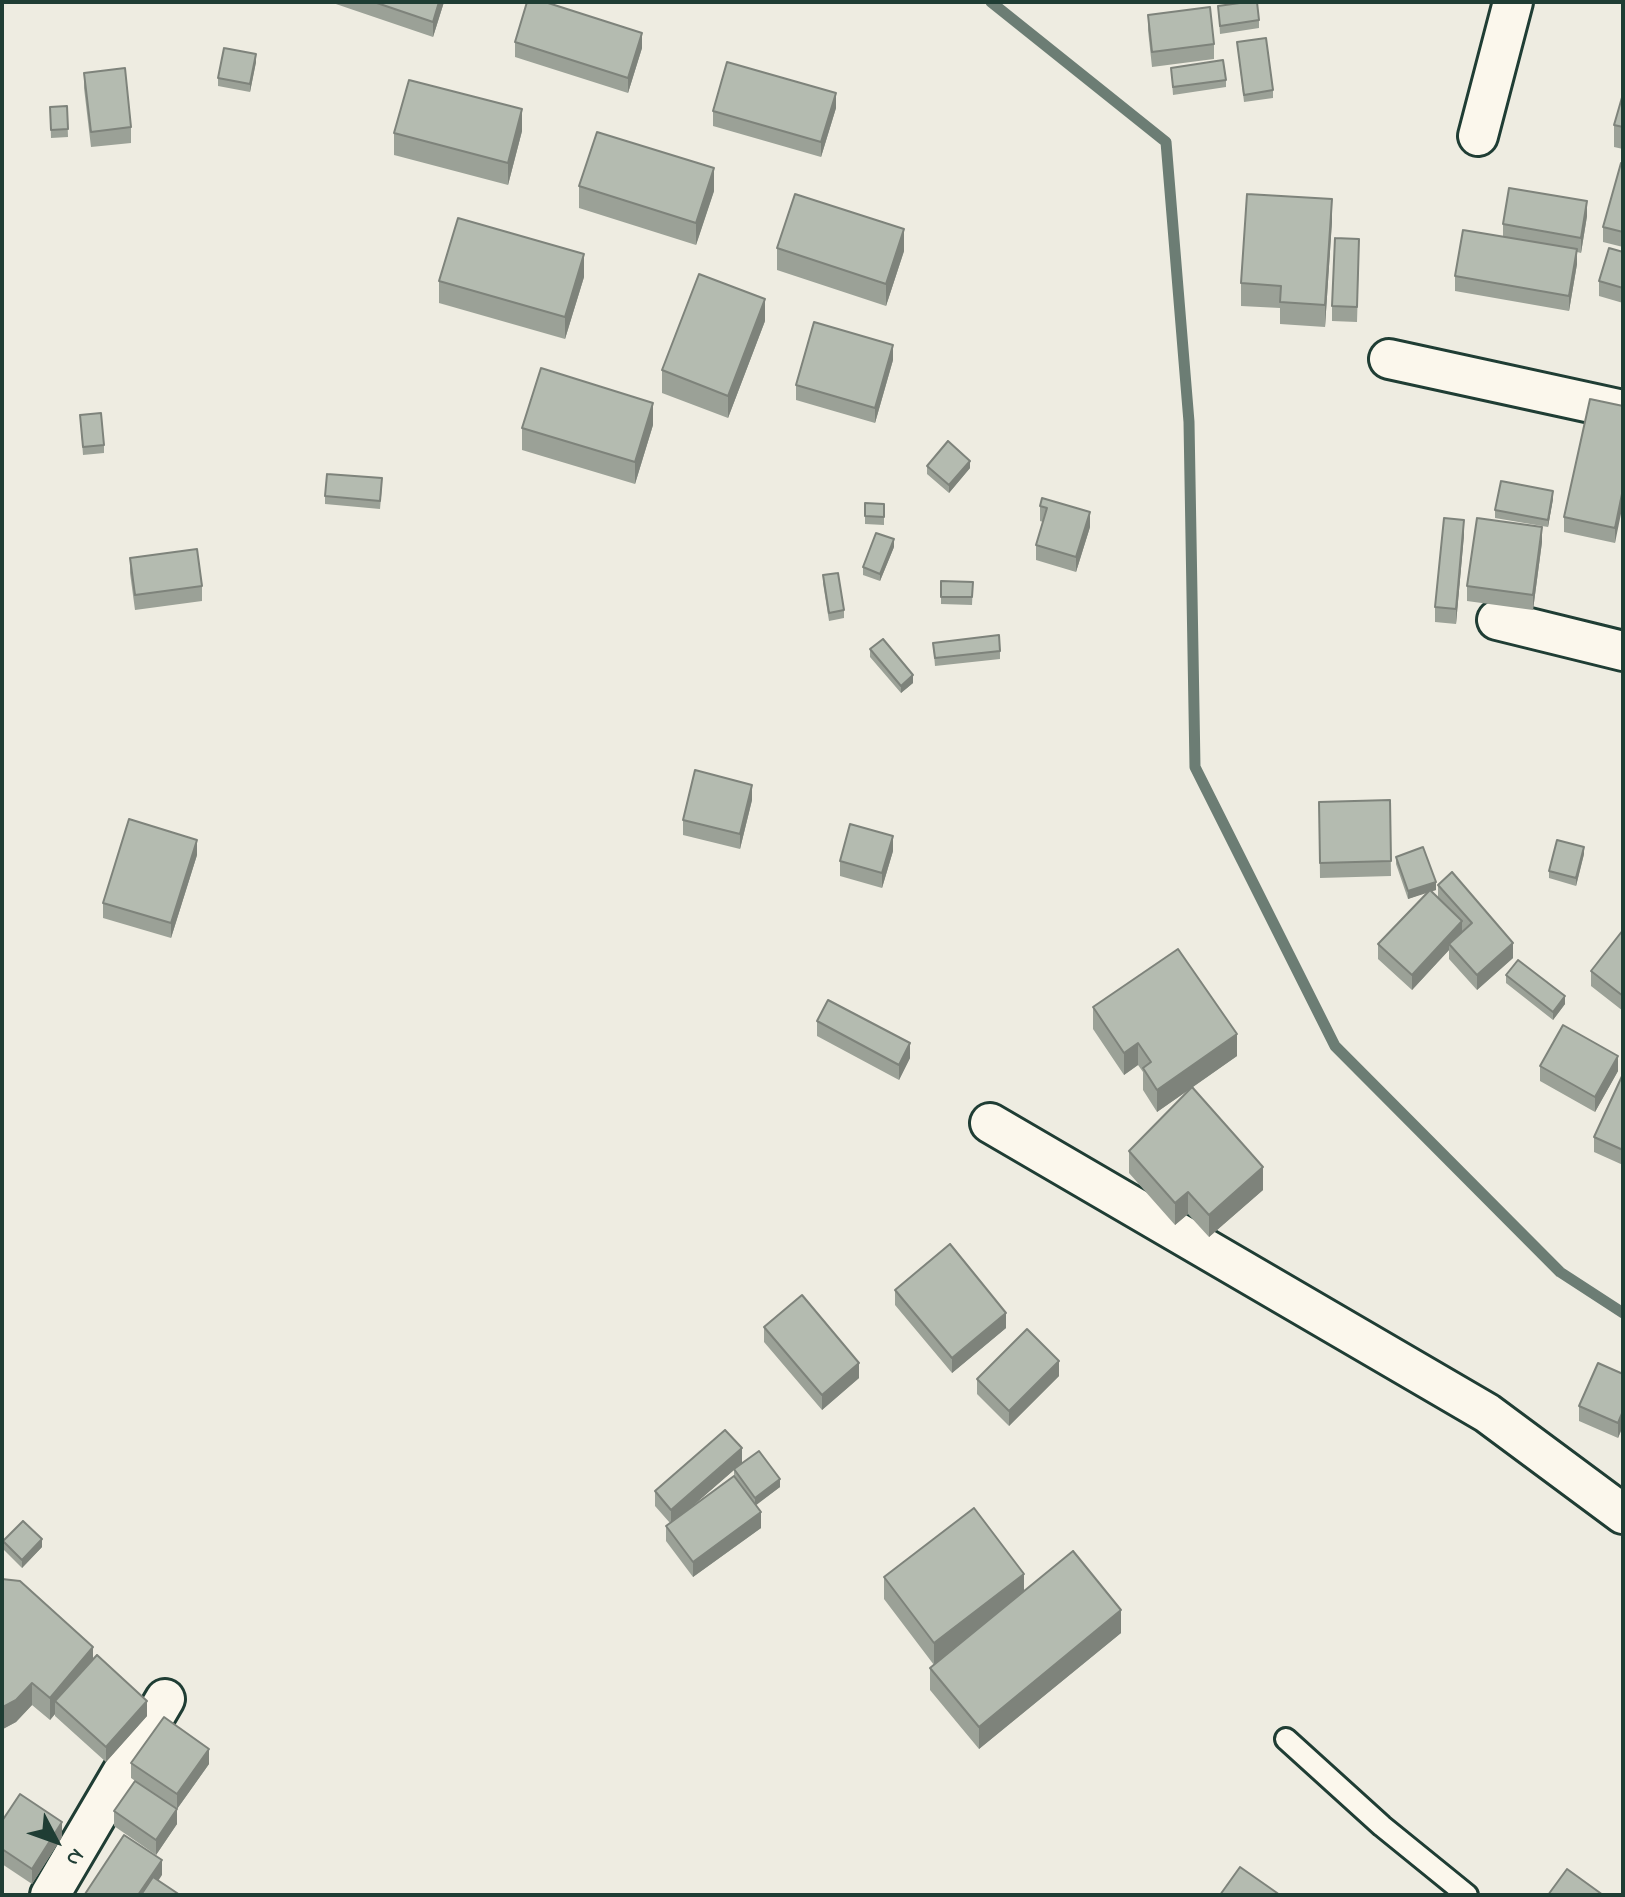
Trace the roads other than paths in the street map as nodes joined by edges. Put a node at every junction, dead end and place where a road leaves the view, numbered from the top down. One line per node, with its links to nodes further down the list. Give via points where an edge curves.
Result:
1 (1513, 2): 2 (street)
2 (1478, 136)
3 (1389, 359): 4 (street)
4 (1623, 410)
5 (1497, 620): 6 (street)
6 (1623, 651)
7 (990, 1123): 8 (street, via 1487,1413)
8 (1623, 1514)
9 (165, 1699): 11 (street)
10 (1286, 1739): 12 (lane)
11 (50, 1895)
12 (1467, 1895)

